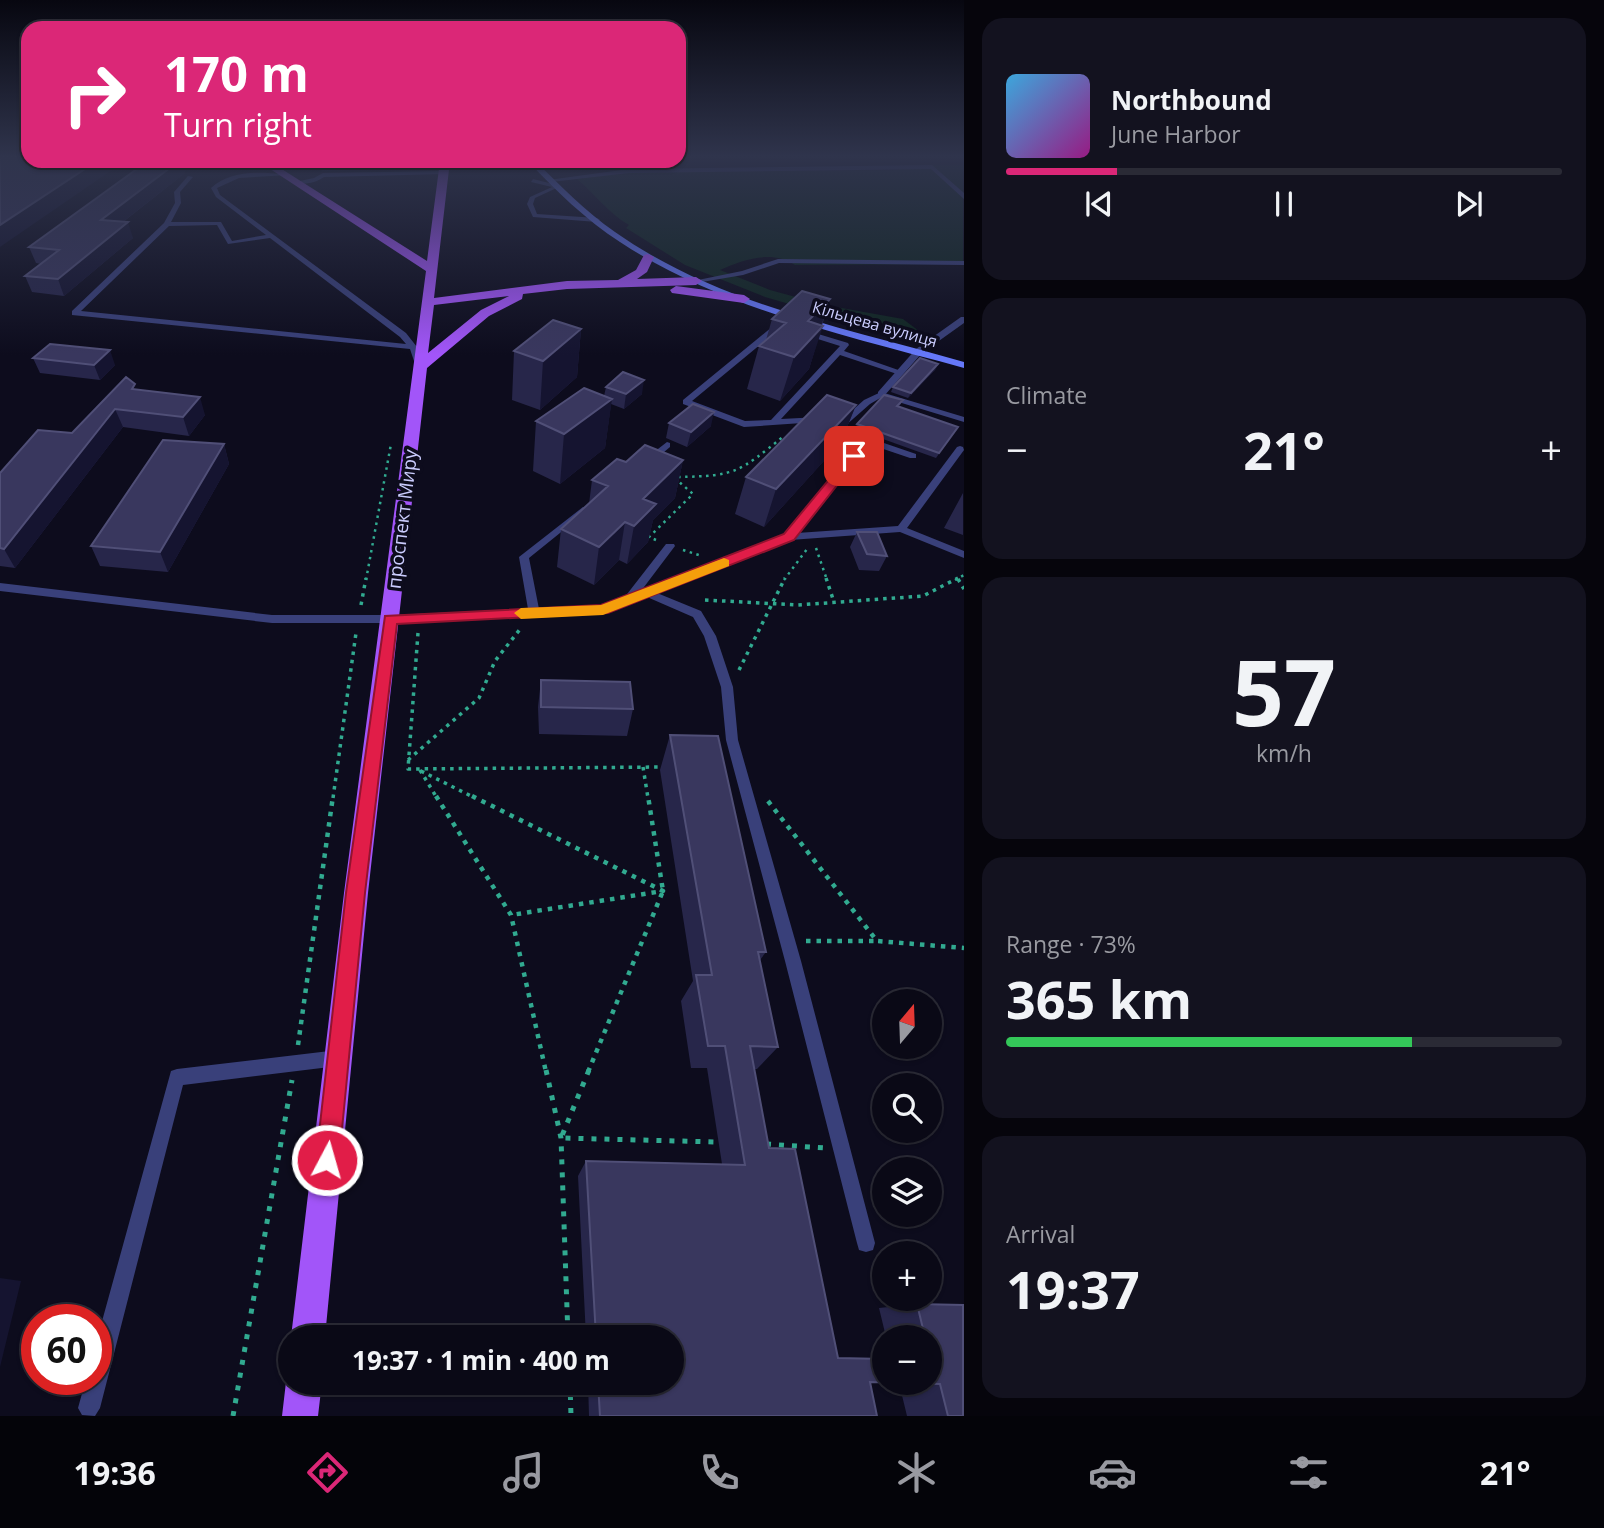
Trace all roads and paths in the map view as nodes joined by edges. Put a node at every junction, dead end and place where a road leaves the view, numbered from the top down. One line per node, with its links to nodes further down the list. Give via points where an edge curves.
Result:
1 (167, 223): 19 (lane, via 75,313)
2 (219, 223): 7 (lane, via 230,243)
3 (255, 223): 7 (lane)
4 (365, 223): 10 (main road)
5 (438, 223): 10 (main road, проспект Миру)
6 (601, 223): 8 (main road, Кільцева вулиця)
7 (272, 236): 19 (lane, via 369,307)
8 (648, 257): 11 (main road, Кільцева вулиця); 12 (main road, via 641,272)
9 (964, 262): 11 (lane, via 779,261)
10 (433, 270): 15 (main road, проспект Миру)
11 (696, 281): 12 (main road); 14 (main road, Кільцева вулиця)
12 (615, 283): 13 (main road); 14 (main road)
13 (536, 288): 15 (main road); 19 (main road, via 485,313)
14 (744, 299): 17 (main road, Кільцева вулиця)
15 (429, 302): 19 (main road, проспект Миру)
16 (964, 319): 17 (street)
17 (919, 351): 20 (main road, Кільцева вулиця); 21 (street)
18 (839, 352): 21 (lane); 27 (lane); 27 (lane, via 845,345 780,324 686,402 744,424)
19 (417, 357): 53 (main road, проспект Миру)
20 (964, 365)
21 (900, 372): 22 (street)
22 (881, 394): 24 (lane); 26 (lane)
23 (835, 418): 24 (lane)
24 (847, 418): 33 (lane, via 842,432)
25 (823, 419): 27 (lane)
26 (964, 420)
27 (774, 421)
28 (787, 434): 38 (path, via 744,468 721,476 673,477 693,494 649,537)
29 (391, 442): 52 (path)
30 (667, 445): 34 (lane)
31 (960, 449): 36 (lane)
32 (854, 456): 37 (lane)
33 (913, 456)
34 (642, 465)
35 (588, 506): 50 (lane, via 524,556)
36 (901, 529): 37 (lane); 39 (lane)
37 (789, 537): 40 (lane)
38 (670, 546): 40 (path); 46 (lane)
39 (964, 555)
40 (724, 563): 45 (lane)
41 (964, 575): 42 (path)
42 (958, 579): 44 (path); 48 (path, via 923,596)
43 (0, 587): 52 (lane, via 272,619)
44 (964, 589)
45 (647, 593): 46 (lane); 62 (lane, via 697,614 710,636 727,687 732,740)
46 (628, 600): 50 (lane, via 603,610)
47 (703, 600): 49 (path)
48 (834, 603): 49 (path); 49 (path, via 813,541)
49 (770, 604): 54 (path)
50 (534, 613): 51 (lane); 55 (path, via 495,661 479,698)
51 (419, 618): 53 (lane); 55 (path)
52 (359, 619): 53 (lane); 66 (path)
53 (390, 619): 65 (main road, проспект Миру)
54 (735, 679)
55 (408, 760): 58 (path, via 408,769)
56 (643, 767): 57 (path); 58 (path); 60 (path)
57 (671, 767)
58 (420, 770): 60 (path); 61 (path)
59 (766, 799): 63 (path)
60 (663, 891): 61 (path); 67 (path)
61 (511, 915): 67 (path)
62 (788, 941): 63 (path); 70 (lane)
63 (877, 941): 64 (path)
64 (964, 948)
65 (338, 1058): 66 (lane); 72 (main road, проспект Миру)
66 (295, 1063): 76 (lane, via 177,1077); 77 (path)
67 (561, 1138): 68 (path); 73 (path)
68 (718, 1142)
69 (755, 1143): 70 (path)
70 (842, 1150): 71 (lane)
71 (866, 1243)
72 (310, 1325)
73 (568, 1325)
74 (302, 1395): 78 (main road)
75 (570, 1395): 79 (path)
76 (89, 1408)
77 (233, 1416)
78 (300, 1416)
79 (571, 1416)

